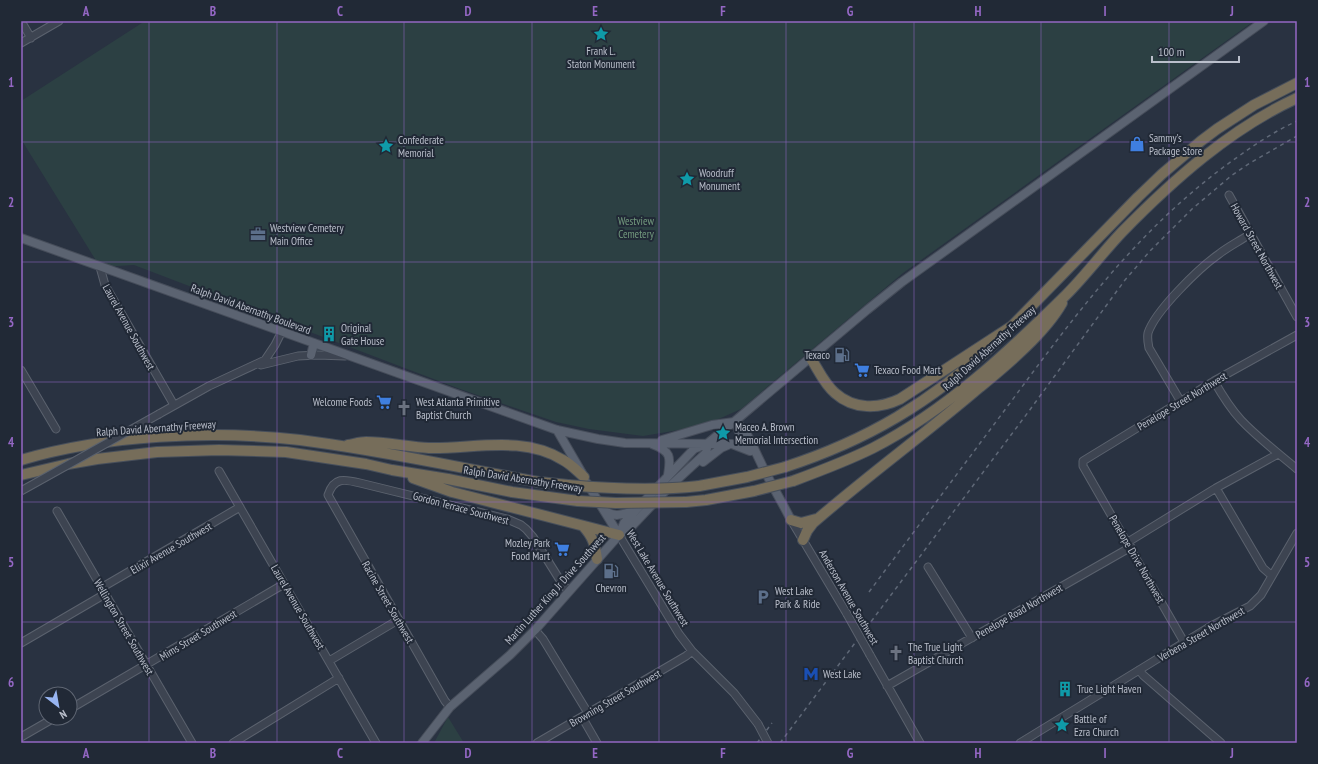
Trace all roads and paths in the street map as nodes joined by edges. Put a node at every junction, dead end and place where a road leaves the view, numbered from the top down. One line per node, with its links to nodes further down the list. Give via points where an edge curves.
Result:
1 (21, 21): 4 (street)
2 (59, 21): 4 (street)
3 (1264, 21): 20 (main road, via 902,282)
4 (30, 38): 5 (street)
5 (21, 43)
6 (1297, 83): 14 (highway, via 1235,117 1186,153 1138,196)
7 (1297, 98): 12 (highway, Ralph David Abernathy Freeway, via 1243,129 1191,168 1121,233)
8 (1229, 195): 9 (street, Howard Street Northwest)
9 (1250, 234): 13 (street, Howard Street Northwest); 24 (street, via 1219,253 1194,274 1170,301 1148,332 1149,348)
10 (21, 238): 11 (main road, Ralph David Abernathy Boulevard)
11 (100, 267): 15 (main road, Ralph David Abernathy Boulevard); 25 (street, Laurel Avenue Southwest, via 105,285)
12 (1067, 294): 38 (highway, Ralph David Abernathy Freeway, bridge, via 979,376 926,416 860,454 793,481 754,491 686,502 616,503 578,501 512,492); 51 (highway, via 1055,316 1019,353)
13 (1297, 317)
14 (1012, 326): 20 (highway, via 906,395 882,406 858,405 835,393); 32 (highway, Ralph David Abernathy Freeway, bridge, via 964,370 906,413 871,432 811,459 747,477 699,486 643,490 539,482)
15 (282, 331): 17 (main road, Ralph David Abernathy Boulevard); 21 (street, via 270,354)
16 (1297, 335): 23 (street, Penelope Street Northwest)
17 (314, 343): 18 (main road); 19 (main road, Ralph David Abernathy Boulevard)
18 (311, 356): 19 (street); 21 (street, via 298,356)
19 (346, 356): 28 (main road, Ralph David Abernathy Boulevard)
20 (810, 357): 26 (main road)
21 (254, 366): 25 (street, via 222,379)
22 (21, 370): 27 (street)
23 (1214, 382): 24 (street, Penelope Street Northwest); 34 (street, via 1240,419)
24 (1181, 402): 42 (street, Penelope Street Northwest, via 1085,459 1083,466)
25 (174, 405): 45 (street, bridge)
26 (735, 421): 29 (main road); 30 (main road); 33 (main road, Anderson Avenue Southwest); 36 (main road, Anderson Avenue Southwest, via 744,428)
27 (56, 429)
28 (557, 430): 29 (main road, Ralph David Abernathy Boulevard, via 598,439); 43 (main road, West Lake Avenue Southwest)
29 (649, 443): 30 (main road, Ralph David Abernathy Boulevard); 41 (main road, via 669,455)
30 (708, 443): 31 (main road, Ralph David Abernathy Boulevard); 41 (main road, via 694,449); 55 (main road, via 706,453 631,527)
31 (732, 444): 33 (main road, Ralph David Abernathy Boulevard); 55 (main road, via 721,448 702,462 634,530)
32 (340, 446): 35 (highway, Ralph David Abernathy Freeway, via 252,436 189,436 101,443); 43 (highway, via 366,442 439,448 516,445 554,454)
33 (750, 451): 36 (main road, Anderson Avenue Southwest)
34 (1278, 454): 37 (street); 44 (street, Penelope Road Northwest)
35 (21, 460)
36 (760, 461): 52 (main road, Anderson Avenue Southwest)
37 (1297, 469)
38 (392, 470): 40 (highway, Ralph David Abernathy Freeway, via 286,452 219,450 158,452 97,459); 53 (highway, via 452,492)
39 (219, 471): 47 (street, Laurel Avenue Southwest)
40 (21, 475)
41 (668, 475): 49 (main road)
42 (1089, 476): 57 (street, Penelope Drive Northwest)
43 (584, 477): 48 (main road, West Lake Avenue Southwest)
44 (1216, 488): 57 (street, Penelope Road Northwest); 60 (street, via 1263,568)
45 (21, 492)
46 (328, 496): 63 (street, Gordon Terrace Southwest, via 338,481 350,480 507,519 521,525 533,537 562,585); 64 (street, Racine Street Southwest)
47 (240, 507): 61 (street, Laurel Avenue Southwest); 62 (street, Elixir Avenue Southwest)
48 (604, 510): 49 (main road, via 617,516); 55 (main road, West Lake Avenue Southwest)
49 (634, 511): 55 (main road, via 624,523)
50 (57, 512): 62 (street, Wellington Street Southwest)
51 (817, 519): 52 (highway, via 801,522); 56 (highway, via 809,526)
52 (791, 520): 56 (street, Anderson Avenue Southwest)
53 (583, 526): 55 (highway); 58 (highway, via 595,544)
54 (1297, 533): 60 (street, Verbena Street Northwest)
55 (619, 535): 58 (main road, Martin Luther King Jr Drive Southwest); 69 (street, West Lake Avenue Southwest)
56 (803, 540): 74 (street, Anderson Avenue Southwest, bridge)
57 (1129, 545): 66 (street, Penelope Road Northwest); 67 (street, Penelope Drive Northwest)
58 (597, 559): 63 (main road, Martin Luther King Jr Drive Southwest)
59 (928, 567): 66 (street)
60 (1272, 576): 67 (street, Verbena Street Northwest, via 1261,595 1250,606)
61 (284, 584): 70 (street, Laurel Avenue Southwest); 71 (street, Mims Street Southwest)
62 (103, 591): 68 (street, Elixir Avenue Southwest); 71 (street, Wellington Street Southwest)
63 (569, 591): 65 (main road, Martin Luther King Jr Drive Southwest)
64 (398, 620): 70 (street); 76 (street, Racine Street Southwest)
65 (535, 630): 76 (main road, Martin Luther King Jr Drive Southwest); 77 (street, via 543,639)
66 (972, 638): 74 (street, Penelope Road Northwest)
67 (1184, 642): 72 (street, Verbena Street Northwest)
68 (21, 643)
69 (692, 651): 77 (street, Browning Street Southwest); 86 (street, West Lake Avenue Southwest, bridge, via 734,693 758,724)
70 (329, 661): 73 (street, Laurel Avenue Southwest)
71 (146, 665): 75 (street, Mims Street Southwest); 80 (street, Wellington Street Southwest)
72 (1139, 670): 88 (street, Verbena Street Northwest); 89 (street)
73 (339, 678): 81 (street); 82 (street, Laurel Avenue Southwest)
74 (887, 686): 87 (street, Anderson Avenue Southwest)
75 (78, 704)
76 (450, 707): 83 (main road, Martin Luther King Jr Drive Southwest)
77 (585, 715): 84 (street, Browning Street Southwest); 85 (street)
78 (40, 726): 79 (street)
79 (21, 737)
80 (192, 743)
81 (233, 743)
82 (376, 743)
83 (422, 743)
84 (537, 743)
85 (597, 743)
86 (768, 743)
87 (920, 743)
88 (1020, 743)
89 (1221, 743)

